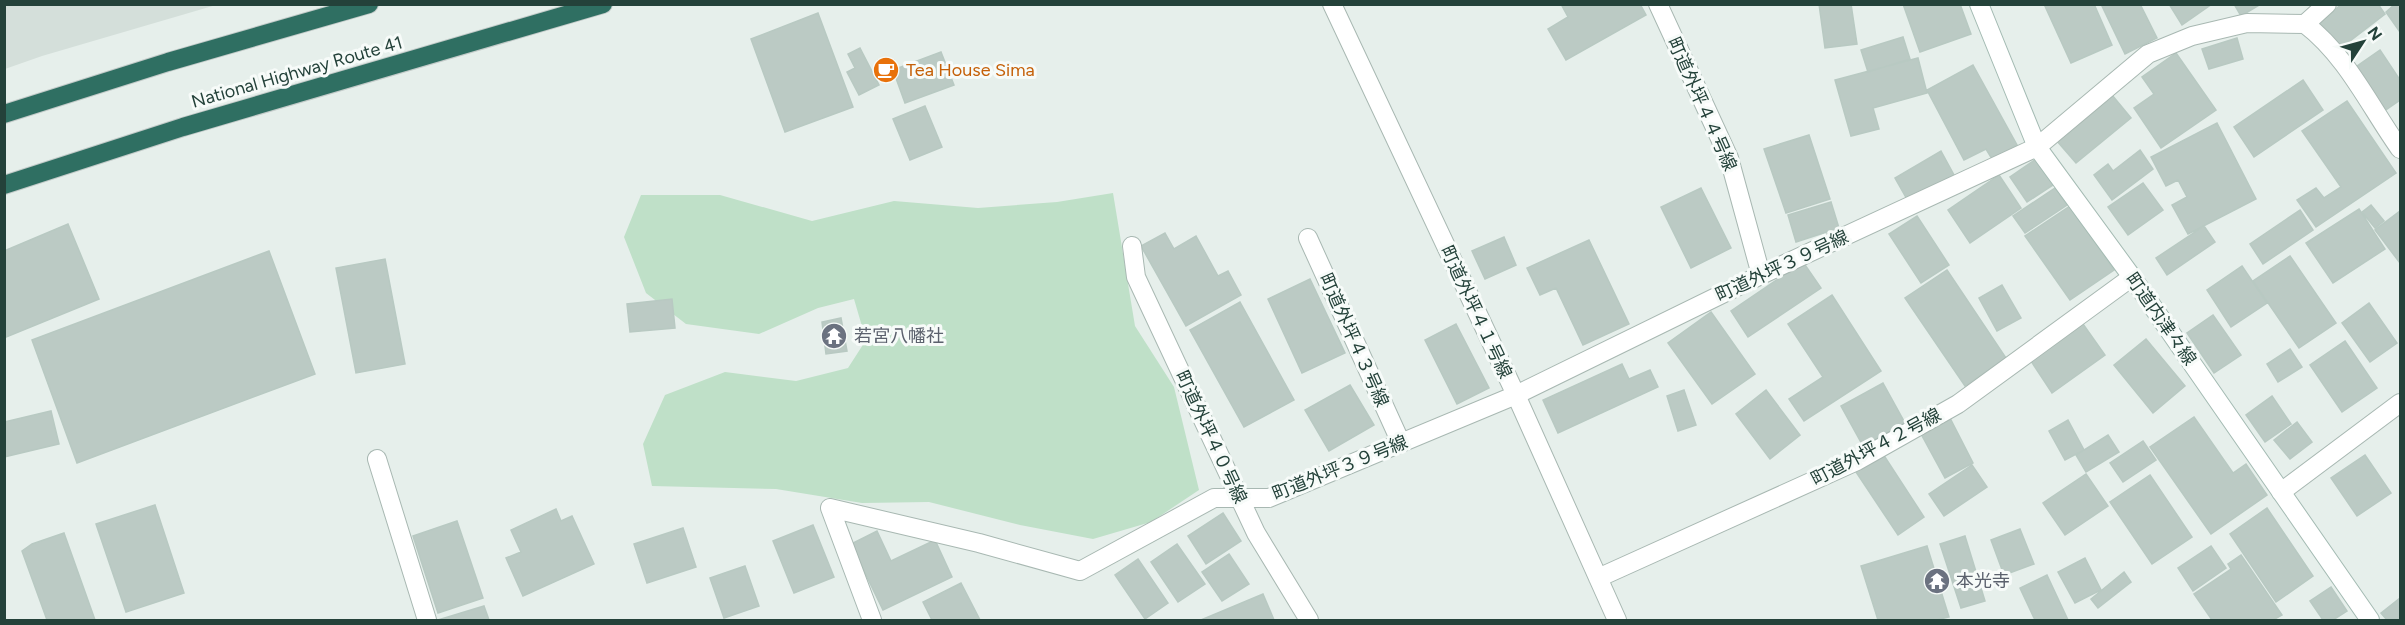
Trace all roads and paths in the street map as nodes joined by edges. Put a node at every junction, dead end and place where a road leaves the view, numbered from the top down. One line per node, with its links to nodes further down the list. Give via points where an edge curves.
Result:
1 (369, 4): 7 (highway)
2 (603, 4): 12 (highway, National Highway Route 41, via 183,127)
3 (1332, 4): 17 (street, 町道外坪４１号線)
4 (1658, 4): 15 (street, 町道外坪４４号線, via 1729,158)
5 (1979, 4): 10 (street, 町道内津々線)
6 (2327, 4): 8 (street)
7 (321, 10): 9 (highway)
8 (2305, 24): 10 (street, 町道外坪３９号線, via 2247,23 2192,36 2148,54); 11 (street, via 2320,35 2343,63)
9 (4, 114)
10 (2037, 147): 15 (street, 町道外坪３９号線); 16 (street, 町道内津々線)
11 (2400, 149)
12 (4, 185)
13 (1308, 238): 19 (street, 町道外坪４３号線)
14 (1132, 246): 22 (street, 町道外坪４０号線, via 1136,277)
15 (1761, 275): 17 (street, 町道外坪３９号線)
16 (2132, 277): 21 (street, 町道内津々線); 23 (street, 町道外坪４２号線, via 1958,404 1918,427 1857,461)
17 (1515, 396): 19 (street, 町道外坪３９号線); 23 (street, 町道外坪４１号線)
18 (2400, 403): 21 (street)
19 (1401, 443): 22 (street, 町道外坪３９号線, via 1269,498)
20 (377, 459): 24 (street)
21 (2282, 492): 28 (street, 町道内津々線)
22 (1240, 498): 25 (street, 町道外坪３９号線, via 1214,498 1080,571 830,508); 26 (street, 町道外坪４０号線, via 1256,533)
23 (1598, 578): 27 (street, 町道外坪４１号線)
24 (427, 621)
25 (872, 621)
26 (1309, 621)
27 (1617, 621)
28 (2370, 621)

